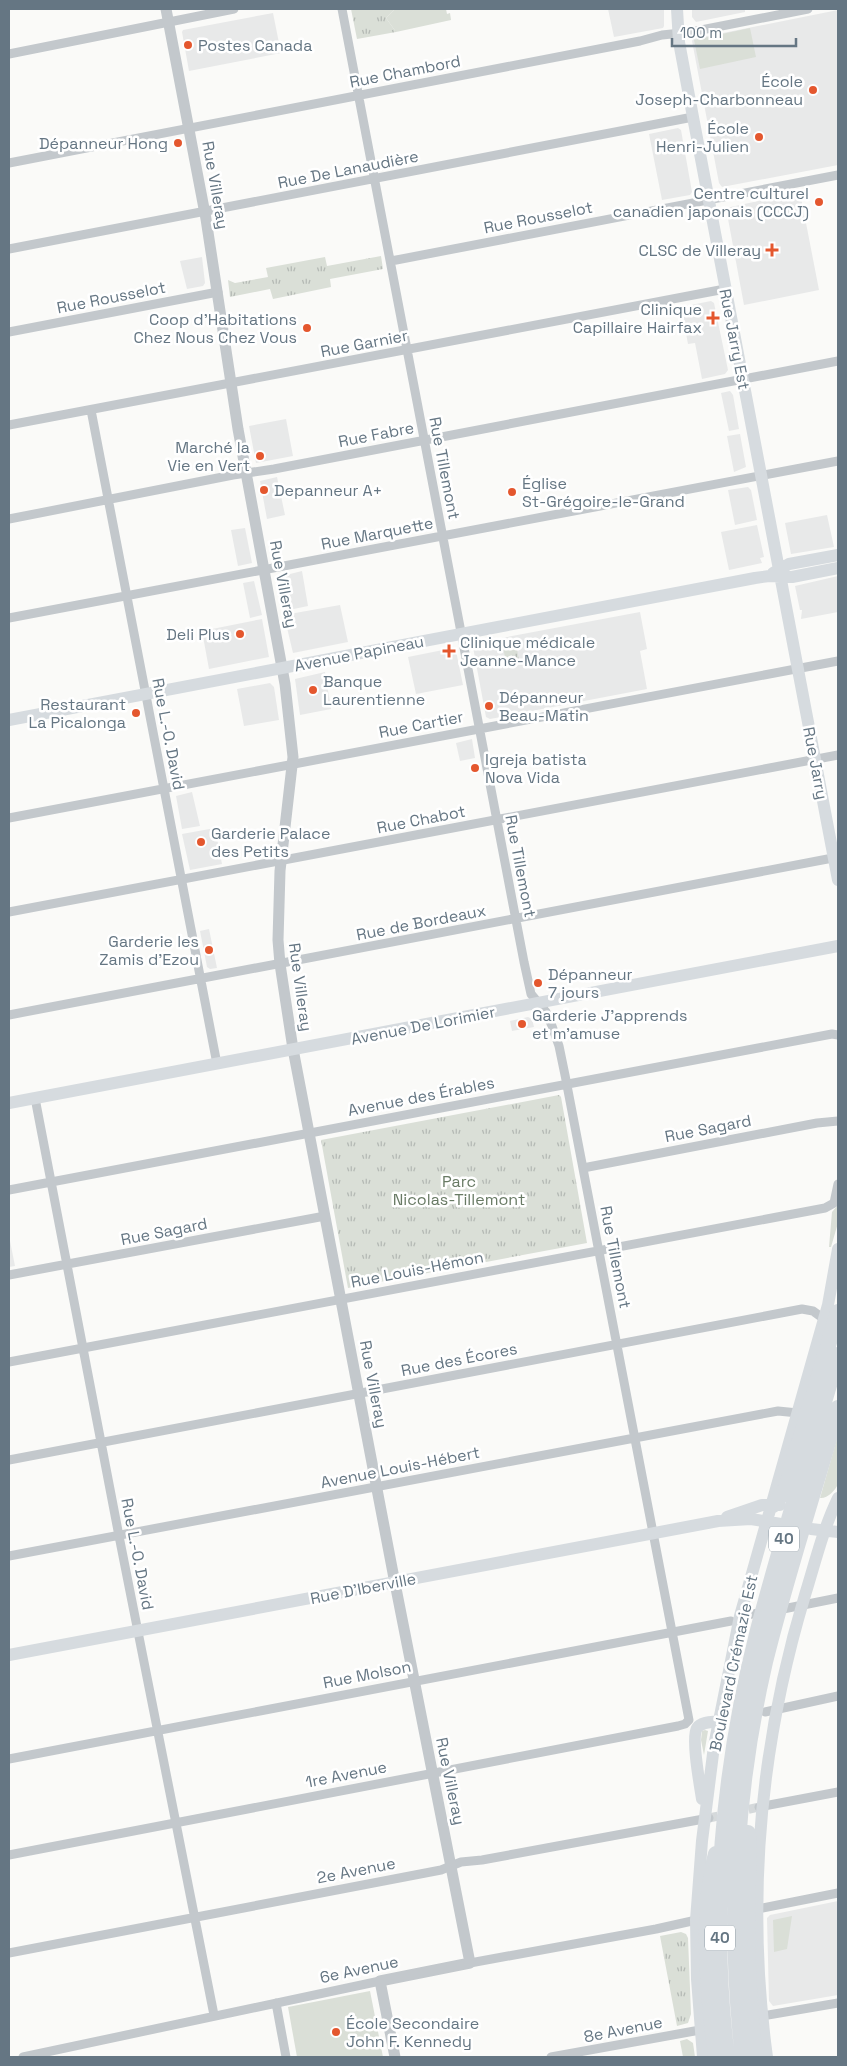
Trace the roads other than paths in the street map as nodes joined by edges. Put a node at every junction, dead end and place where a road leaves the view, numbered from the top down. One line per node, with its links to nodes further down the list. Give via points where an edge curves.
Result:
1 (166, 9): 6 (street, Rue Villeray)
2 (234, 9): 6 (street)
3 (342, 9): 9 (street, Rue Tillemont)
4 (677, 9): 7 (main road, Rue Jarry Est)
5 (808, 9): 7 (street, Rue Chambord)
6 (169, 22): 8 (street); 11 (street, Rue Villeray)
7 (678, 33): 9 (street, Rue Chambord); 10 (main road, Rue Jarry Est)
8 (9, 54)
9 (358, 95): 11 (street, Rue Chambord); 14 (street, Rue Tillemont)
10 (693, 117): 14 (street, Rue De Lanaudière); 15 (main road, Rue Jarry Est)
11 (189, 128): 12 (street, Rue Chambord); 16 (street, Rue Villeray)
12 (9, 163)
13 (838, 176): 15 (street, Rue Rousselot)
14 (375, 179): 16 (street, Rue De Lanaudière); 18 (street, Rue Tillemont)
15 (709, 200): 18 (street, Rue Rousselot); 19 (main road, Rue Jarry Est)
16 (205, 212): 17 (street, Rue De Lanaudière); 20 (street, Rue Villeray)
17 (9, 249)
18 (390, 261): 22 (street, Rue Tillemont)
19 (726, 290): 22 (street, Rue Garnier); 24 (main road, Rue Jarry Est)
20 (218, 292): 21 (street, Rue Rousselot); 25 (street, Rue Villeray)
21 (9, 332)
22 (407, 350): 25 (street, Rue Garnier); 28 (street, Rue Tillemont)
23 (838, 361): 24 (street, Rue Fabre)
24 (743, 379): 28 (street, Rue Fabre); 31 (main road, Rue Jarry Est)
25 (231, 384): 26 (street, Rue Garnier); 30 (street, Rue Villeray)
26 (91, 410): 27 (street, Rue Garnier); 32 (street, Rue L.-O. David)
27 (9, 426)
28 (424, 440): 30 (street, Rue Fabre); 34 (street, Rue Tillemont)
29 (838, 461): 31 (street, Rue Marquette)
30 (246, 473): 32 (street, Rue Fabre); 37 (street, Rue Villeray)
31 (761, 475): 34 (street, Rue Marquette); 38 (main road, Rue Jarry Est)
32 (109, 501): 33 (street, Rue Fabre); 39 (street, Rue L.-O. David)
33 (9, 520)
34 (443, 536): 37 (street, Rue Marquette); 41 (street, Rue Tillemont)
35 (838, 555): 38 (main road, Avenue Papineau, via 789,564)
36 (838, 568): 38 (main road, Avenue Papineau, via 792,577)
37 (264, 569): 39 (street, Rue Marquette); 43 (street, Rue Villeray)
38 (776, 574): 41 (main road, Avenue Papineau); 44 (main road, Rue Jarry Est)
39 (127, 596): 40 (street, Rue Marquette); 45 (street, Rue L.-O. David)
40 (9, 618)
41 (461, 633): 43 (main road, Avenue Papineau); 47 (street, Rue Tillemont)
42 (838, 661): 44 (street, Rue Cartier)
43 (283, 668): 45 (main road, Avenue Papineau); 50 (street, Rue Villeray)
44 (798, 669): 47 (street, Rue Cartier); 49 (main road, Rue Jarry)
45 (145, 694): 46 (main road, Avenue Papineau); 51 (street, Rue L.-O. David)
46 (9, 720)
47 (479, 728): 50 (street, Rue Cartier); 53 (street, Rue Tillemont)
48 (838, 755): 49 (street, Rue Chabot)
49 (815, 760): 53 (street, Rue Chabot); 54 (main road, Rue Jarry)
50 (292, 765): 51 (street, Rue Cartier); 55 (street, Rue Villeray)
51 (164, 789): 52 (street, Rue Cartier); 56 (street, Rue L.-O. David)
52 (9, 818)
53 (497, 820): 55 (street, Rue Chabot); 59 (street, Rue Tillemont)
54 (836, 858): 57 (main road); 59 (street, Rue de Bordeaux)
55 (281, 860): 56 (street, Rue Chabot); 61 (street, Rue Villeray)
56 (181, 880): 58 (street, Rue Chabot); 62 (street, Rue L.-O. David)
57 (838, 880)
58 (9, 912)
59 (516, 919): 61 (street, Rue de Bordeaux); 63 (street, Rue Tillemont, via 530,994)
60 (838, 946): 63 (main road, Avenue De Lorimier)
61 (280, 964): 62 (street, Rue de Bordeaux); 66 (street, Rue Villeray)
62 (200, 978): 64 (street, Rue de Bordeaux); 67 (street, Rue L.-O. David)
63 (538, 1003): 66 (main road, Avenue De Lorimier); 68 (street, Rue Tillemont, via 552,1026)
64 (9, 1015)
65 (838, 1035): 68 (street, Avenue des Érables)
66 (293, 1049): 67 (main road, Avenue De Lorimier); 72 (street, Rue Villeray)
67 (217, 1064): 69 (main road, Avenue De Lorimier)
68 (567, 1083): 72 (street, Avenue des Érables); 73 (street, Rue Tillemont)
69 (35, 1098): 70 (main road, Avenue De Lorimier); 74 (street, Rue L.-O. David)
70 (9, 1103)
71 (838, 1120): 73 (street, Rue Sagard)
72 (309, 1133): 74 (street, Avenue des Érables); 77 (street, Rue Villeray)
73 (583, 1168): 79 (street, Rue Tillemont)
74 (51, 1182): 76 (street, Avenue des Érables); 80 (street, Rue L.-O. David)
75 (838, 1184): 79 (street, Rue Louis-Hémon, via 837,1199 830,1206)
76 (9, 1190)
77 (325, 1216): 80 (street, Rue Sagard); 82 (street, Rue Villeray)
78 (838, 1249): 83 (main road, Boulevard Crémazie Est)
79 (599, 1250): 82 (street, Rue Louis-Hémon); 84 (street, Rue Tillemont)
80 (67, 1264): 81 (street, Rue Sagard); 85 (street, Rue L.-O. David)
81 (9, 1276)
82 (341, 1299): 85 (street, Rue Louis-Hémon); 88 (street, Rue Villeray)
83 (831, 1316): 84 (street, Rue des Écores, via 802,1309); 90 (main road, Boulevard Crémazie Est); 96 (highway, via 820,1376)
84 (617, 1344): 88 (street, Rue des Écores); 91 (street, Rue Tillemont)
85 (83, 1348): 87 (street, Rue Louis-Hémon); 92 (street, Rue L.-O. David)
86 (838, 1355): 126 (highway, 40, via 758,1630 737,1732)
87 (9, 1362)
88 (359, 1394): 92 (street, Rue des Écores); 94 (street, Rue Villeray)
89 (838, 1408): 122 (highway, 40, via 766,1662)
90 (798, 1413): 91 (street, Avenue Louis-Hébert, via 778,1411); 96 (main road, Boulevard Crémazie Est, via 774,1493)
91 (635, 1438): 94 (street, Avenue Louis-Hébert); 104 (street, Rue Tillemont)
92 (101, 1443): 93 (street, Rue des Écores); 105 (street, Rue L.-O. David)
93 (9, 1460)
94 (377, 1487): 105 (street, Avenue Louis-Hébert); 107 (street, Rue Villeray)
95 (838, 1498): 98 (main road)
96 (780, 1505): 99 (main road, Rue D'Iberville, via 762,1505); 100 (main road, Boulevard Crémazie Est)
97 (816, 1509): 98 (main road)
98 (835, 1511): 103 (main road)
99 (718, 1520): 100 (main road, Rue D'Iberville); 104 (main road, Rue D'Iberville)
100 (768, 1521): 101 (main road, Rue D'Iberville); 110 (main road, Boulevard Crémazie Est)
101 (781, 1524)
102 (811, 1529): 103 (main road)
103 (832, 1531): 109 (main road)
104 (653, 1533): 107 (main road, Rue D'Iberville); 112 (street, Rue Tillemont)
105 (119, 1536): 106 (street, Avenue Louis-Hébert); 111 (street, Rue L.-O. David)
106 (9, 1556)
107 (395, 1582): 111 (main road, Rue D'Iberville); 114 (street, Rue Villeray)
108 (838, 1598): 109 (street, Rue Molson)
109 (802, 1606): 110 (street, Rue Molson); 116 (main road)
110 (736, 1618): 112 (street, Rue Molson); 117 (main road, Boulevard Crémazie Est)
111 (137, 1631): 113 (main road, Rue D'Iberville); 119 (street, Rue L.-O. David)
112 (672, 1631): 114 (street, Rue Molson); 118 (street, Rue Tillemont)
113 (9, 1655)
114 (414, 1680): 119 (street, Rue Molson); 121 (street, Rue Villeray)
115 (838, 1696): 116 (street)
116 (771, 1711): 124 (main road)
117 (724, 1720): 125 (main road, Boulevard Crémazie Est); 125 (main road, via 702,1724 695,1733)
118 (688, 1722): 121 (street, 1re Avenue)
119 (157, 1729): 120 (street, Rue Molson); 127 (street, Rue L.-O. David)
120 (9, 1759)
121 (433, 1773): 127 (street, 1re Avenue); 129 (street, Rue Villeray)
122 (744, 1790): 139 (highway, via 750,1856 747,1930); 149 (highway, 40, via 735,1918 736,1987)
123 (838, 1792): 124 (street)
124 (761, 1807): 131 (main road)
125 (706, 1818): 129 (street, 2e Avenue); 133 (main road, Boulevard Crémazie Est)
126 (726, 1818): 147 (highway, via 709,1878 708,1950); 148 (highway, 40, via 720,1946)
127 (175, 1822): 128 (street, 1re Avenue); 132 (street, Rue L.-O. David)
128 (9, 1855)
129 (452, 1865): 132 (street, 2e Avenue, via 441,1870); 135 (street, Rue Villeray)
130 (838, 1894): 131 (street)
131 (754, 1910): 139 (main road)
132 (194, 1916): 134 (street, 2e Avenue); 140 (street, Rue L.-O. David)
133 (700, 1919): 135 (street, 6e Avenue); 141 (main road, Boulevard Crémazie Est)
134 (9, 1952)
135 (470, 1964): 136 (street, 6e Avenue)
136 (380, 1981): 137 (street, 6e Avenue); 144 (street)
137 (276, 2003): 140 (street, 6e Avenue); 143 (street)
138 (838, 2003): 139 (street)
139 (756, 2015): 150 (highway); 151 (main road)
140 (214, 2016): 142 (street, 6e Avenue)
141 (700, 2030): 145 (street, 8e Avenue); 146 (main road, Boulevard Crémazie Est)
142 (23, 2057)
143 (286, 2057)
144 (395, 2057)
145 (551, 2057)
146 (703, 2057)
147 (716, 2057)
148 (727, 2057)
149 (743, 2057)
150 (755, 2057)
151 (767, 2057)

